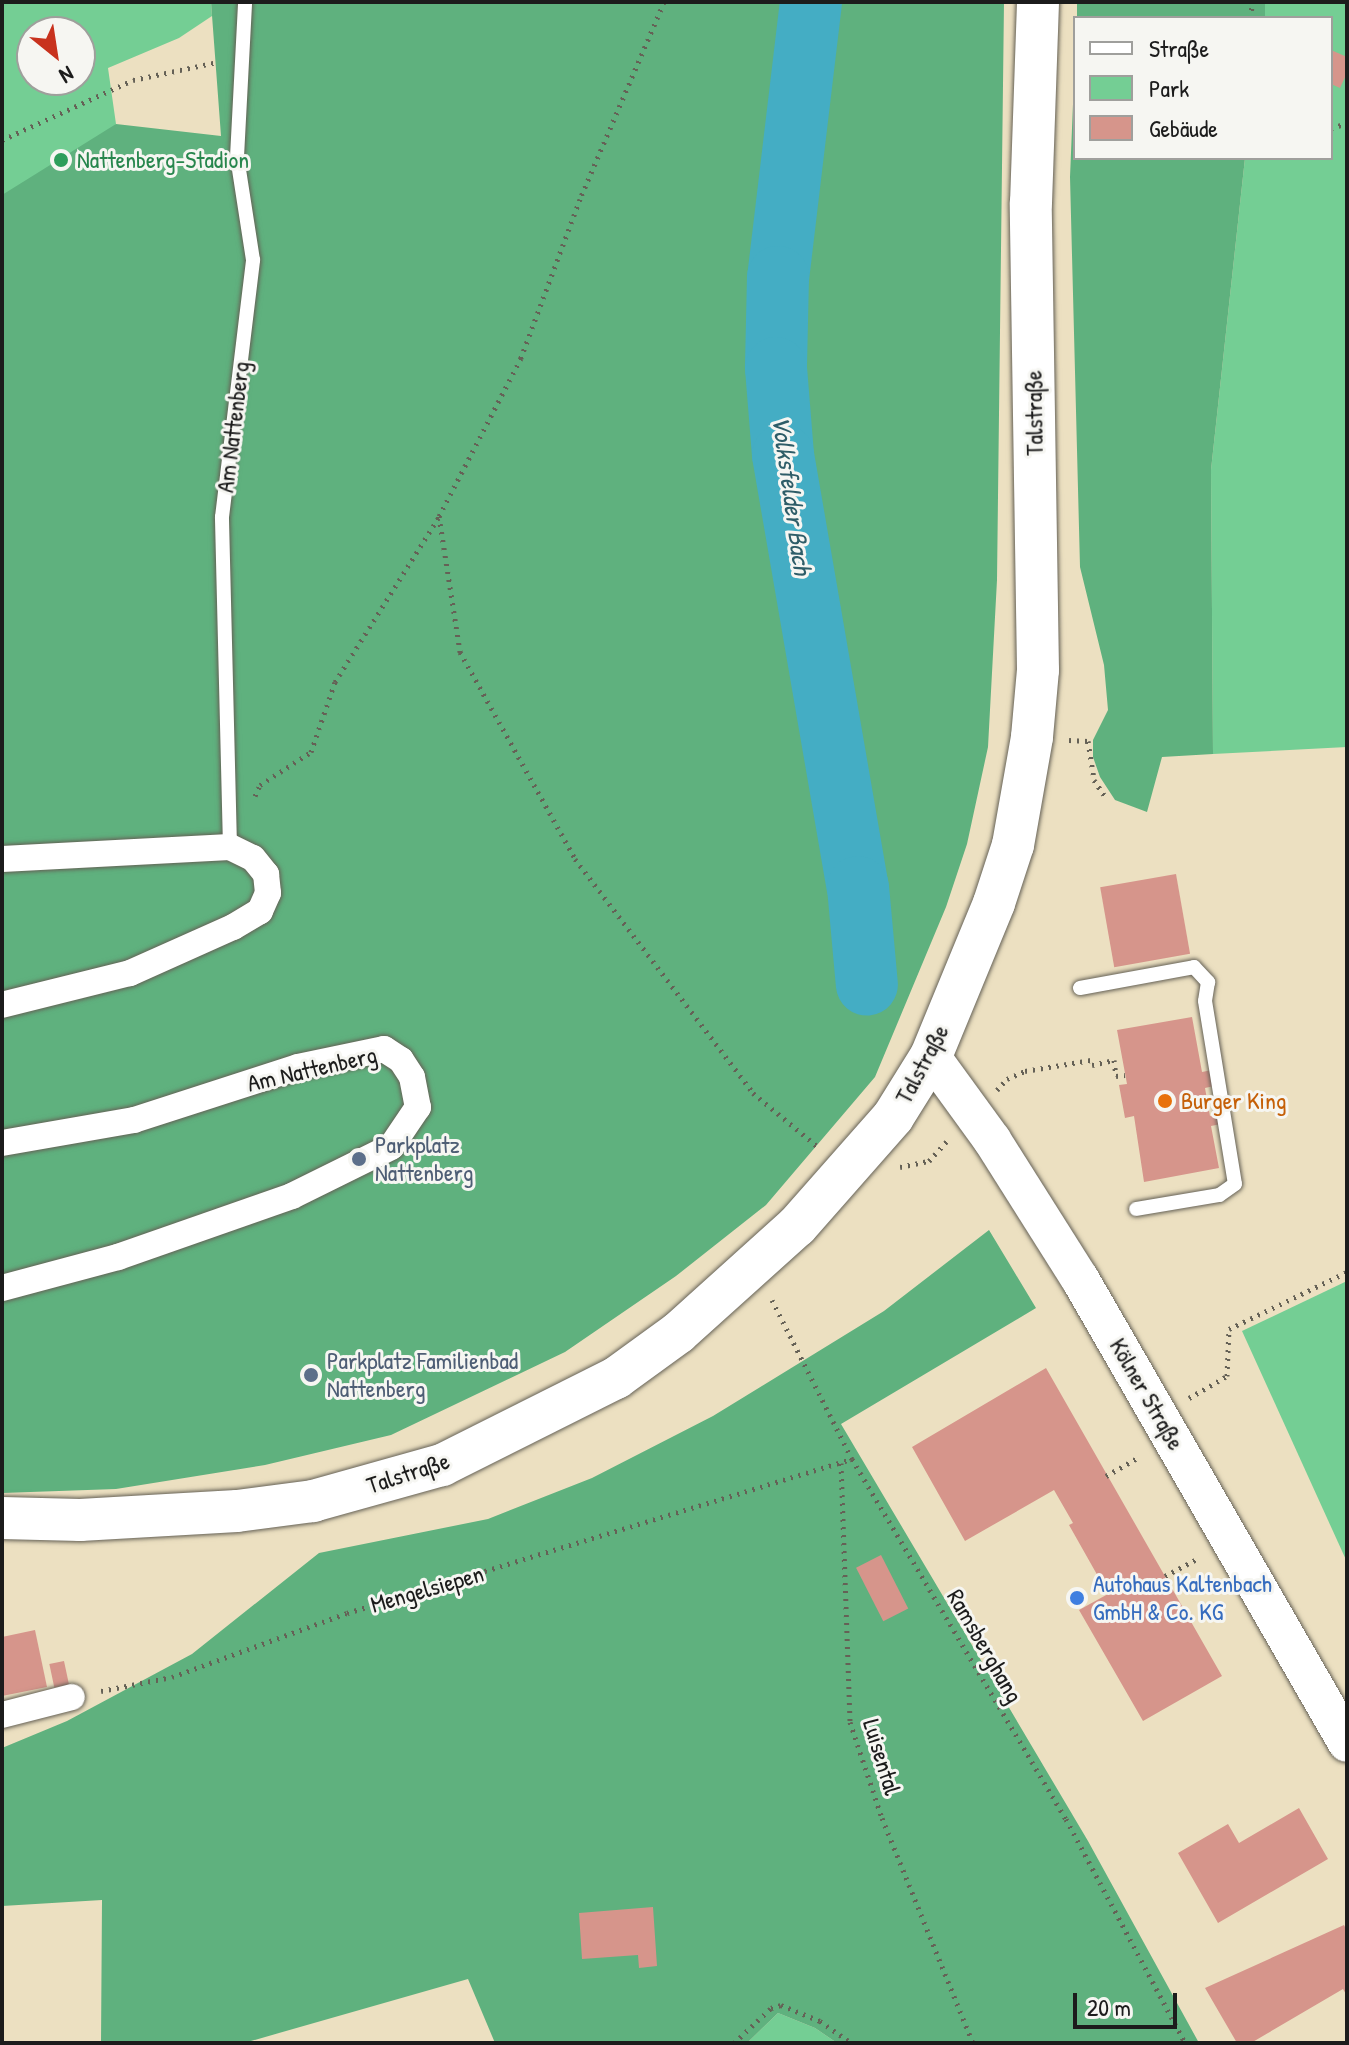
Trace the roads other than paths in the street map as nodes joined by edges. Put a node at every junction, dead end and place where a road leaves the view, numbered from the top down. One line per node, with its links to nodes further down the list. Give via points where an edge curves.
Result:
1 (245, 2): 3 (lane, Am Nattenberg, via 237,157 253,260 222,517)
2 (1038, 2): 7 (main road, Talstraße, via 1031,203 1038,670 1032,737 1013,845)
3 (230, 847): 4 (street); 6 (street, via 253,858 266,874 268,893 260,911 130,973)
4 (2, 859)
5 (1080, 988): 9 (lane, via 1194,967 1208,982 1205,1001 1235,1184 1219,1195)
6 (2, 1005)
7 (931, 1056): 11 (main road, Talstraße, via 893,1117 768,1285 678,1333 616,1378 442,1465 313,1501 237,1511 80,1520); 14 (main road, Kölner Straße, via 1047,1226)
8 (2, 1143): 10 (street, Am Nattenberg, via 134,1120 298,1067 384,1049 401,1060 412,1077 418,1107 391,1147 292,1196 118,1257)
9 (1136, 1209)
10 (2, 1288)
11 (2, 1518)
12 (72, 1697): 13 (street)
13 (2, 1715)
14 (1347, 1743)

